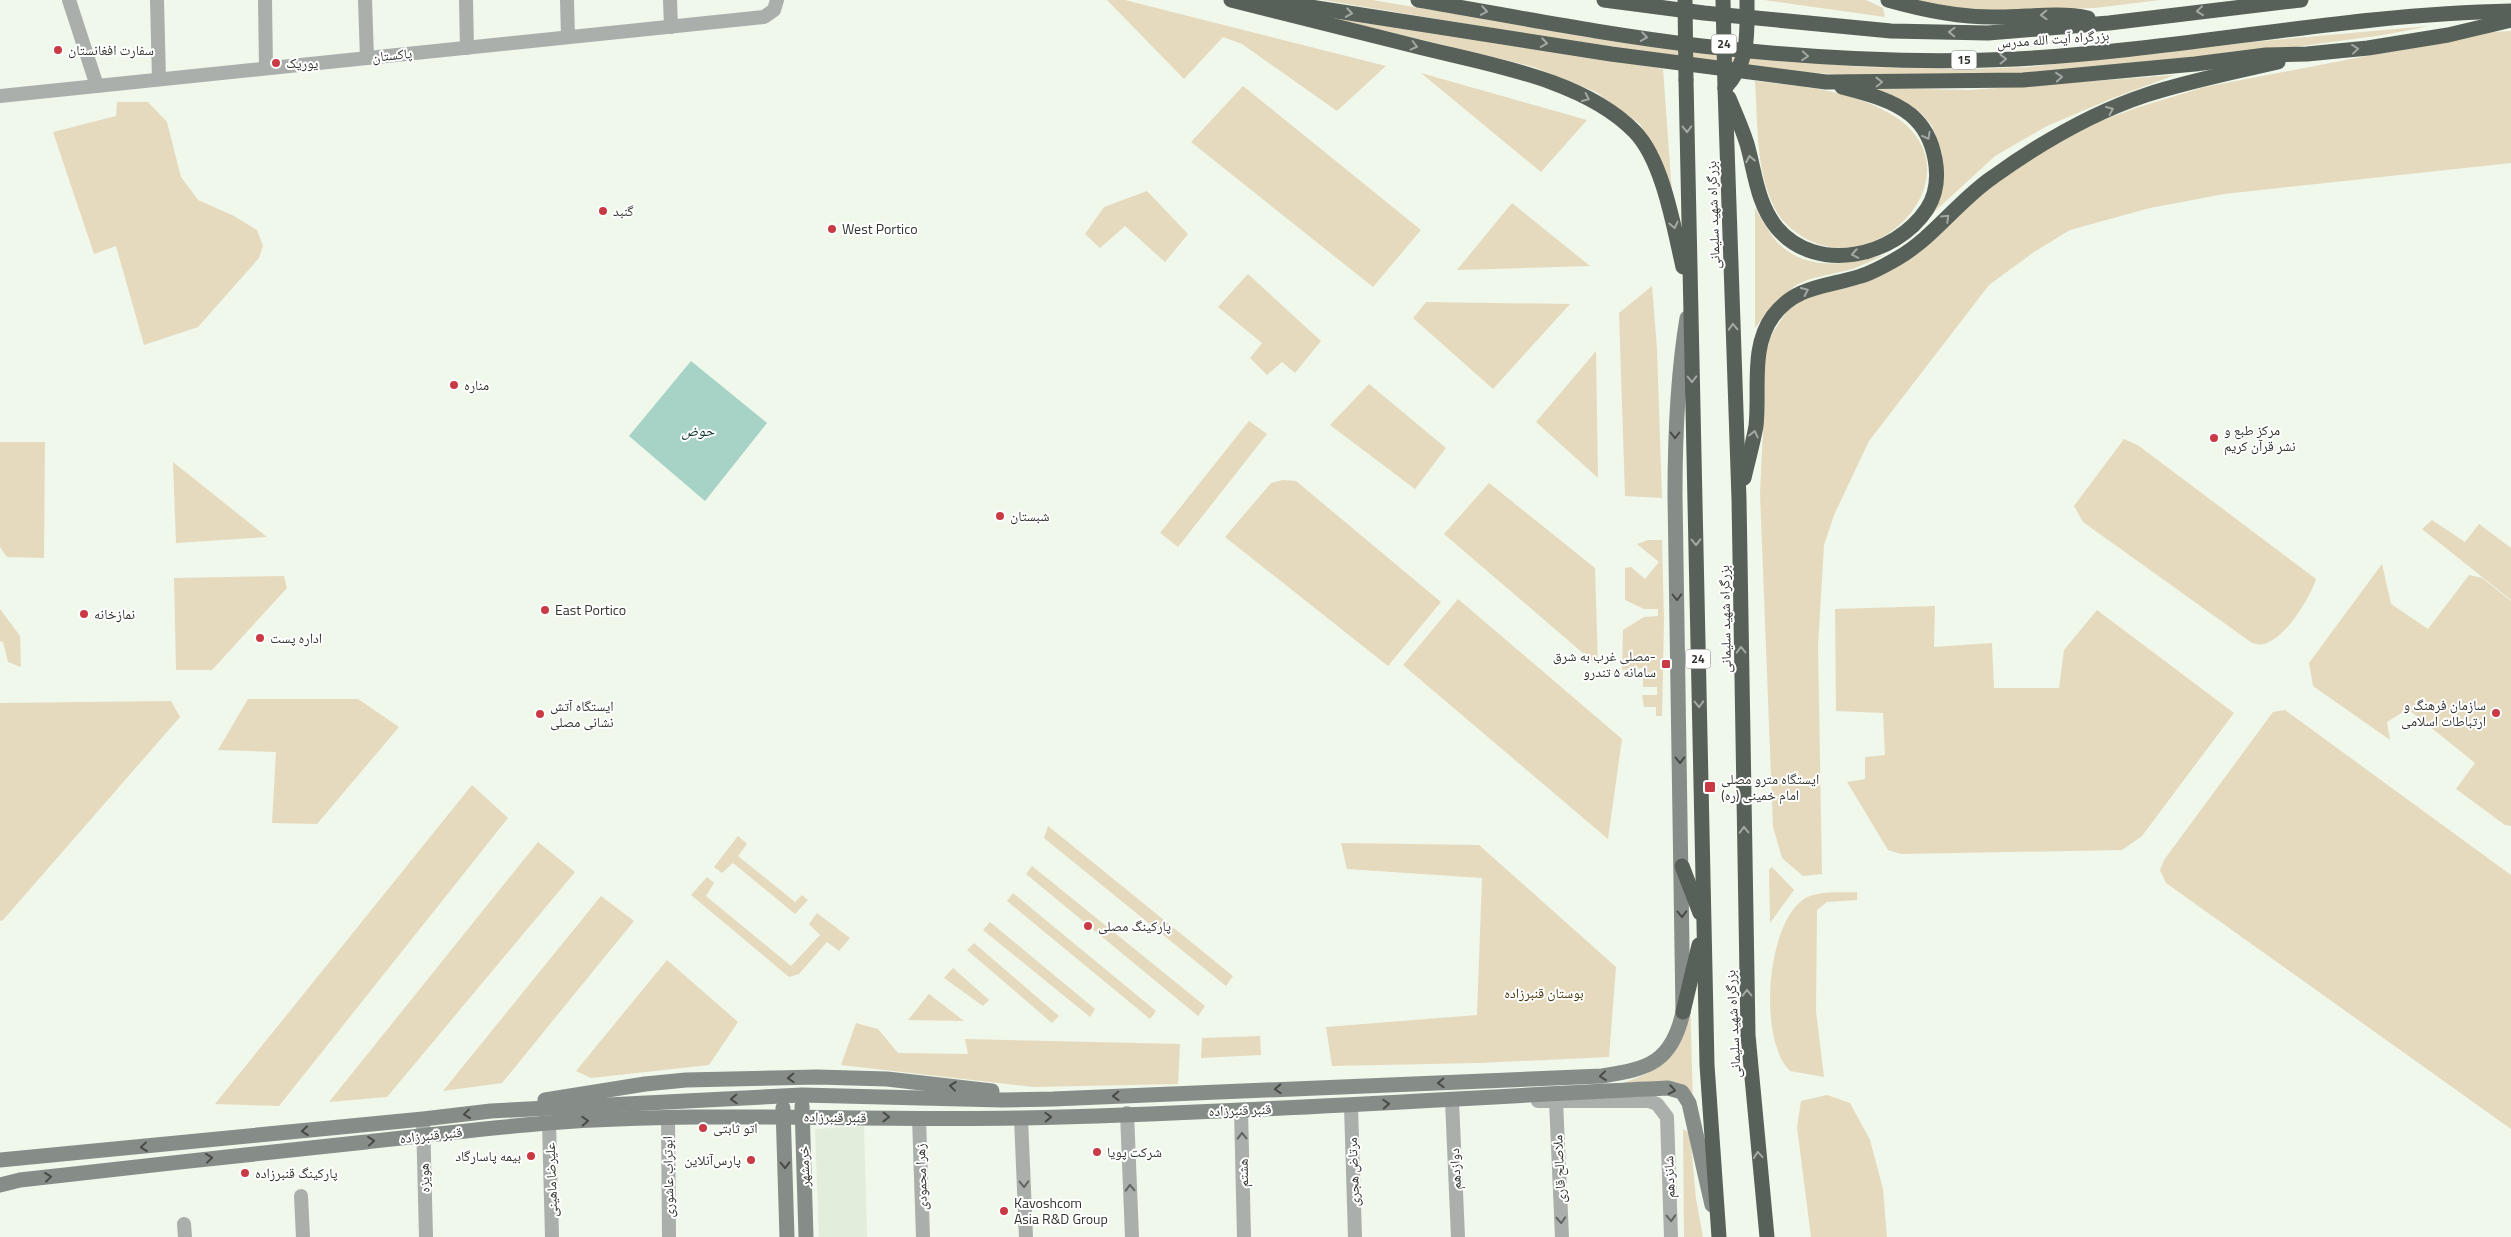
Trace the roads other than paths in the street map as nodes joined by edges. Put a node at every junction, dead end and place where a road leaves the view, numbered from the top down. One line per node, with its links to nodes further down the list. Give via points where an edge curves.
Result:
1 (69, 0): 31 (street)
2 (157, 0): 29 (street)
3 (265, 0): 28 (street)
4 (365, 0): 27 (street)
5 (466, 0): 25 (street)
6 (567, 0): 24 (street)
7 (670, 0): 23 (street)
8 (1231, 0): 34 (highway, one-way to 34, via 1514,71 1566,89 1606,108 1636,133 1654,164 1670,209)
9 (1266, 0): 30 (highway, one-way to 30, via 1611,54)
10 (1418, 0): 19 (highway, بزرگراه آیت الله مدرس / 15, one-way to 19, via 1700,46 1816,56 1934,60 2016,59 2090,53 2405,16)
11 (1604, 0): 20 (highway, بزرگراه آیت الله مدرس / 15)
12 (1659, 0): 20 (highway)
13 (1685, 0): 34 (highway, بزرگراه شهید سلیمانی / 24, one-way to 34, bridge)
14 (1723, 0): 32 (highway, بزرگراه شهید سلیمانی / 24, bridge)
15 (1748, 0): 32 (highway, bridge, via 1744,57)
16 (1888, 0): 22 (highway, one-way to 16, via 2062,15 1997,17 1947,13)
17 (2301, 0): 22 (highway, بزرگراه آیت الله مدرس / 15, one-way to 22)
18 (777, 2): 23 (street, پاکستان, via 774,10 764,17)
19 (2511, 11)
20 (1704, 13): 22 (highway, بزرگراه آیت الله مدرس / 15, one-way to 20, via 1988,33 1891,31)
21 (2511, 20): 26 (highway, one-way to 21, via 2448,35)
22 (2109, 22)
23 (671, 27): 24 (street, پاکستان)
24 (568, 37): 25 (street, پاکستان)
25 (467, 48): 27 (street, پاکستان)
26 (2307, 54): 30 (highway, one-way to 26, via 2023,80 2266,55); 35 (highway, one-way to 26, via 1756,426 1758,361 1765,330 1787,302 1802,292 1861,276 1902,256 1990,178 2080,123 2144,95)
27 (367, 58): 28 (street, پاکستان)
28 (266, 68): 29 (street, پاکستان)
29 (159, 79): 31 (street, پاکستان)
30 (1826, 82): 32 (highway, one-way to 32, via 1877,98 1911,115 1926,133 1935,155 1934,191 1927,208 1891,241 1856,254 1828,256 1813,253 1799,248 1776,228 1762,200 1747,144)
31 (97, 86): 33 (street, پاکستان)
32 (1725, 88): 35 (highway, بزرگراه شهید سلیمانی / 24, one-way to 32)
33 (0, 96)
34 (1690, 300): 36 (main road, one-way to 36, via 1679,364 1675,414); 37 (highway, بزرگراه شهید سلیمانی / 24, one-way to 37)
35 (1739, 499): 60 (highway, بزرگراه شهید سلیمانی / 24, one-way to 35, via 1748,1034)
36 (1682, 866): 37 (highway); 38 (main road, one-way to 38)
37 (1704, 925): 38 (highway); 61 (highway, بزرگراه شهید سلیمانی / 24, via 1707,1065)
38 (1683, 1012): 41 (main road, قنبر قنبرزاده, one-way to 41, via 1669,1049 1650,1064 1602,1076)
39 (802, 1095): 40 (main road, قنبر قنبرزاده); 41 (main road, قنبر قنبرزاده, via 1002,1100); 49 (main road, خرمشهر)
40 (782, 1096): 46 (main road, قنبر قنبرزاده, one-way to 46); 48 (main road, خرمشهر)
41 (1053, 1098): 46 (main road, one-way to 46, via 887,1079 686,1080 536,1101)
42 (1459, 1101): 43 (street, قنبر قنبرزاده); 44 (main road, قنبر قنبرزاده, one-way to 42); 61 (main road, one-way to 61, via 1528,1094 1668,1088 1682,1092 1689,1103); 73 (street, دوازدهم)
43 (1556, 1101): 51 (street, قنبر قنبرزاده, via 1649,1101 1657,1104); 74 (street, ملاصالح قاری, one-way to 74)
44 (1351, 1106): 45 (main road, قنبر قنبرزاده); 72 (street, مرتاض هجری)
45 (1241, 1110): 47 (main road, قنبر قنبرزاده); 71 (street, هشتم, one-way to 45)
46 (491, 1111): 54 (main road, قنبر قنبرزاده, one-way to 54)
47 (1127, 1113): 53 (main road, قنبر قنبرزاده, one-way to 47); 70 (street, one-way to 47)
48 (783, 1116): 49 (main road, قنبر قنبرزاده); 50 (main road, قنبر قنبرزاده); 66 (main road, خرمشهر, one-way to 66)
49 (802, 1116): 52 (main road, قنبر قنبرزاده, one-way to 52); 67 (main road, خرمشهر)
50 (668, 1117): 55 (main road, قنبر قنبرزاده, one-way to 50); 65 (street, ابوتراب عاشوری)
51 (1667, 1117): 75 (street, شانزدهم, one-way to 75)
52 (919, 1118): 53 (main road, قنبر قنبرزاده); 68 (street, زهرا محمودی)
53 (1021, 1118): 69 (street, one-way to 69)
54 (423, 1120): 56 (street, هویزه); 57 (main road, قنبر قنبرزاده, one-way to 57)
55 (549, 1123): 56 (main road, قنبر قنبرزاده); 64 (street, علیرضا ماهینی)
56 (423, 1136): 58 (main road, قنبر قنبرزاده, one-way to 56, via 20,1180); 63 (street, هویزه)
57 (0, 1160)
58 (0, 1185)
59 (301, 1196): 62 (street)
60 (1764, 1203): 76 (highway, بزرگراه شهید سلیمانی / 24); 77 (highway)
61 (1718, 1230)
62 (303, 1237)
63 (426, 1237)
64 (552, 1237)
65 (669, 1237)
66 (787, 1237)
67 (806, 1237)
68 (923, 1237)
69 (1026, 1237)
70 (1132, 1237)
71 (1244, 1237)
72 (1355, 1237)
73 (1458, 1237)
74 (1562, 1237)
75 (1671, 1237)
76 (1767, 1237)
77 (1774, 1237)

